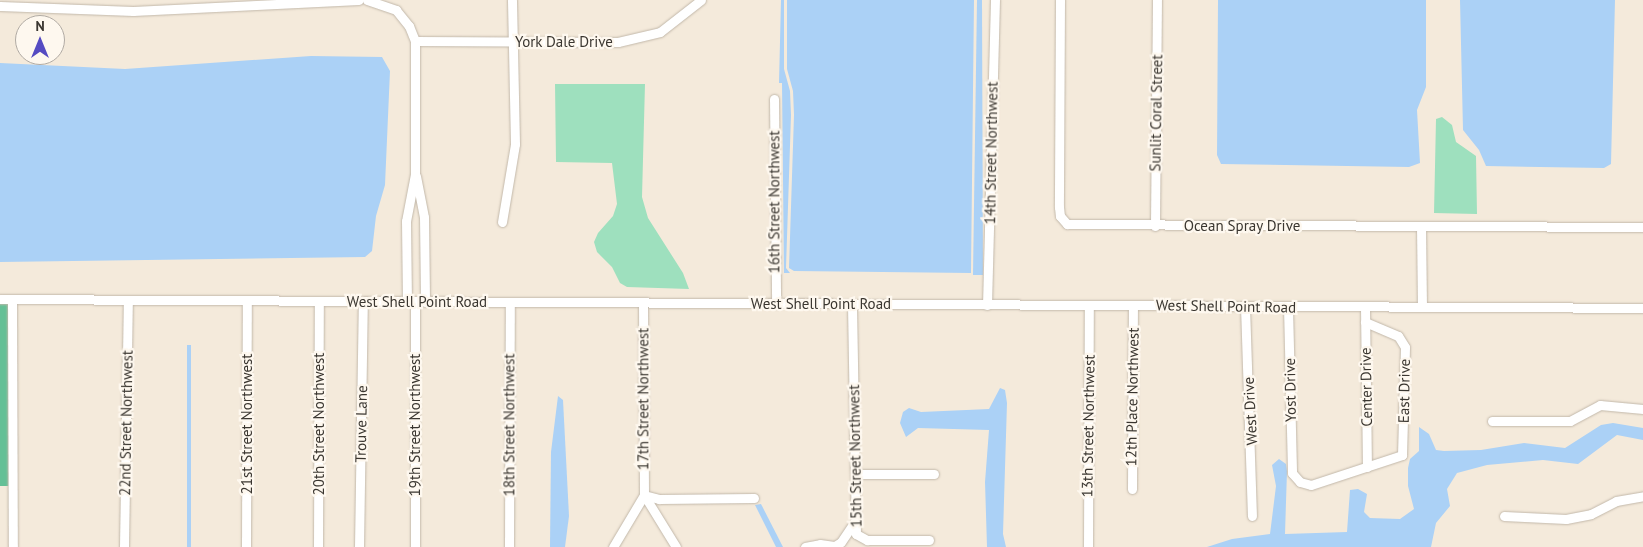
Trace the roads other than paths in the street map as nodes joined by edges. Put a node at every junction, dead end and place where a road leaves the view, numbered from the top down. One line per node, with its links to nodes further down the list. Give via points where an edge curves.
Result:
1 (289, 0): 2 (street); 9 (street, via 133,11)
2 (359, 0)
3 (367, 0): 10 (street, via 384,4 400,14)
4 (512, 0): 11 (street)
5 (701, 0): 11 (street, York Dale Drive, via 660,32 637,39 618,42)
6 (995, 0): 30 (street, 14th Street Northwest)
7 (1060, 0): 15 (street, Ocean Spray Drive, via 1060,216 1067,224 1076,226)
8 (1157, 0): 15 (street, Sunlit Coral Street)
9 (0, 6)
10 (415, 41): 11 (street, York Dale Drive); 13 (street)
11 (512, 42): 14 (street, via 515,144)
12 (774, 99): 28 (street, 16th Street Northwest)
13 (415, 174): 24 (street, 19th Street Northwest, via 406,222); 25 (street, via 424,217)
14 (502, 222)
15 (1154, 226): 16 (street, Ocean Spray Drive)
16 (1421, 226): 17 (street, Ocean Spray Drive); 36 (street)
17 (1643, 228)
18 (0, 299): 19 (street, West Shell Point Road)
19 (12, 299): 20 (street, West Shell Point Road); 53 (street)
20 (128, 300): 21 (street, West Shell Point Road); 54 (street, 22nd Street Northwest)
21 (247, 302): 22 (street, West Shell Point Road); 55 (street, 21st Street Northwest)
22 (319, 302): 23 (street, West Shell Point Road); 56 (street, 20th Street Northwest)
23 (362, 302): 24 (street, West Shell Point Road); 57 (street, Trouve Lane)
24 (411, 302): 25 (street, West Shell Point Road); 58 (street, 19th Street Northwest)
25 (425, 302): 26 (street, West Shell Point Road)
26 (510, 303): 27 (street, West Shell Point Road); 59 (street, 18th Street Northwest)
27 (642, 303): 28 (street, West Shell Point Road); 45 (street, 17th Street Northwest)
28 (776, 304): 29 (street, West Shell Point Road)
29 (852, 304): 30 (street, West Shell Point Road); 42 (street, 15th Street Northwest)
30 (987, 305): 32 (street, West Shell Point Road)
31 (1133, 305): 32 (street, West Shell Point Road); 33 (street, West Shell Point Road); 44 (street, 12th Place Northwest)
32 (1089, 306): 63 (street, 13th Street Northwest)
33 (1245, 306): 34 (street, West Shell Point Road); 48 (street, West Drive)
34 (1288, 307): 35 (street, West Shell Point Road); 41 (street, Yost Drive, via 1292,473 1300,482 1311,485)
35 (1365, 307): 36 (street, West Shell Point Road); 38 (street, Center Drive)
36 (1422, 307): 37 (street, West Shell Point Road)
37 (1643, 308)
38 (1365, 322): 41 (street, Center Drive); 41 (street, East Drive, via 1398,336 1405,347 1402,455)
39 (1643, 409): 40 (street, via 1600,405 1570,420)
40 (1492, 420)
41 (1367, 467)
42 (855, 474): 43 (street); 50 (street, 15th Street Northwest)
43 (934, 474)
44 (1132, 489)
45 (644, 495): 47 (street, via 658,499); 60 (street); 61 (street)
46 (1643, 496): 49 (street, via 1616,501 1591,514 1566,520)
47 (754, 498)
48 (1252, 516)
49 (1504, 516)
50 (854, 521): 51 (street, 15th Street Northwest, via 856,534 866,540); 52 (street, via 841,542)
51 (929, 540)
52 (833, 546): 62 (street)
53 (13, 547)
54 (124, 547)
55 (246, 547)
56 (318, 547)
57 (359, 547)
58 (415, 547)
59 (509, 547)
60 (613, 547)
61 (676, 547)
62 (805, 547)
63 (1088, 547)

